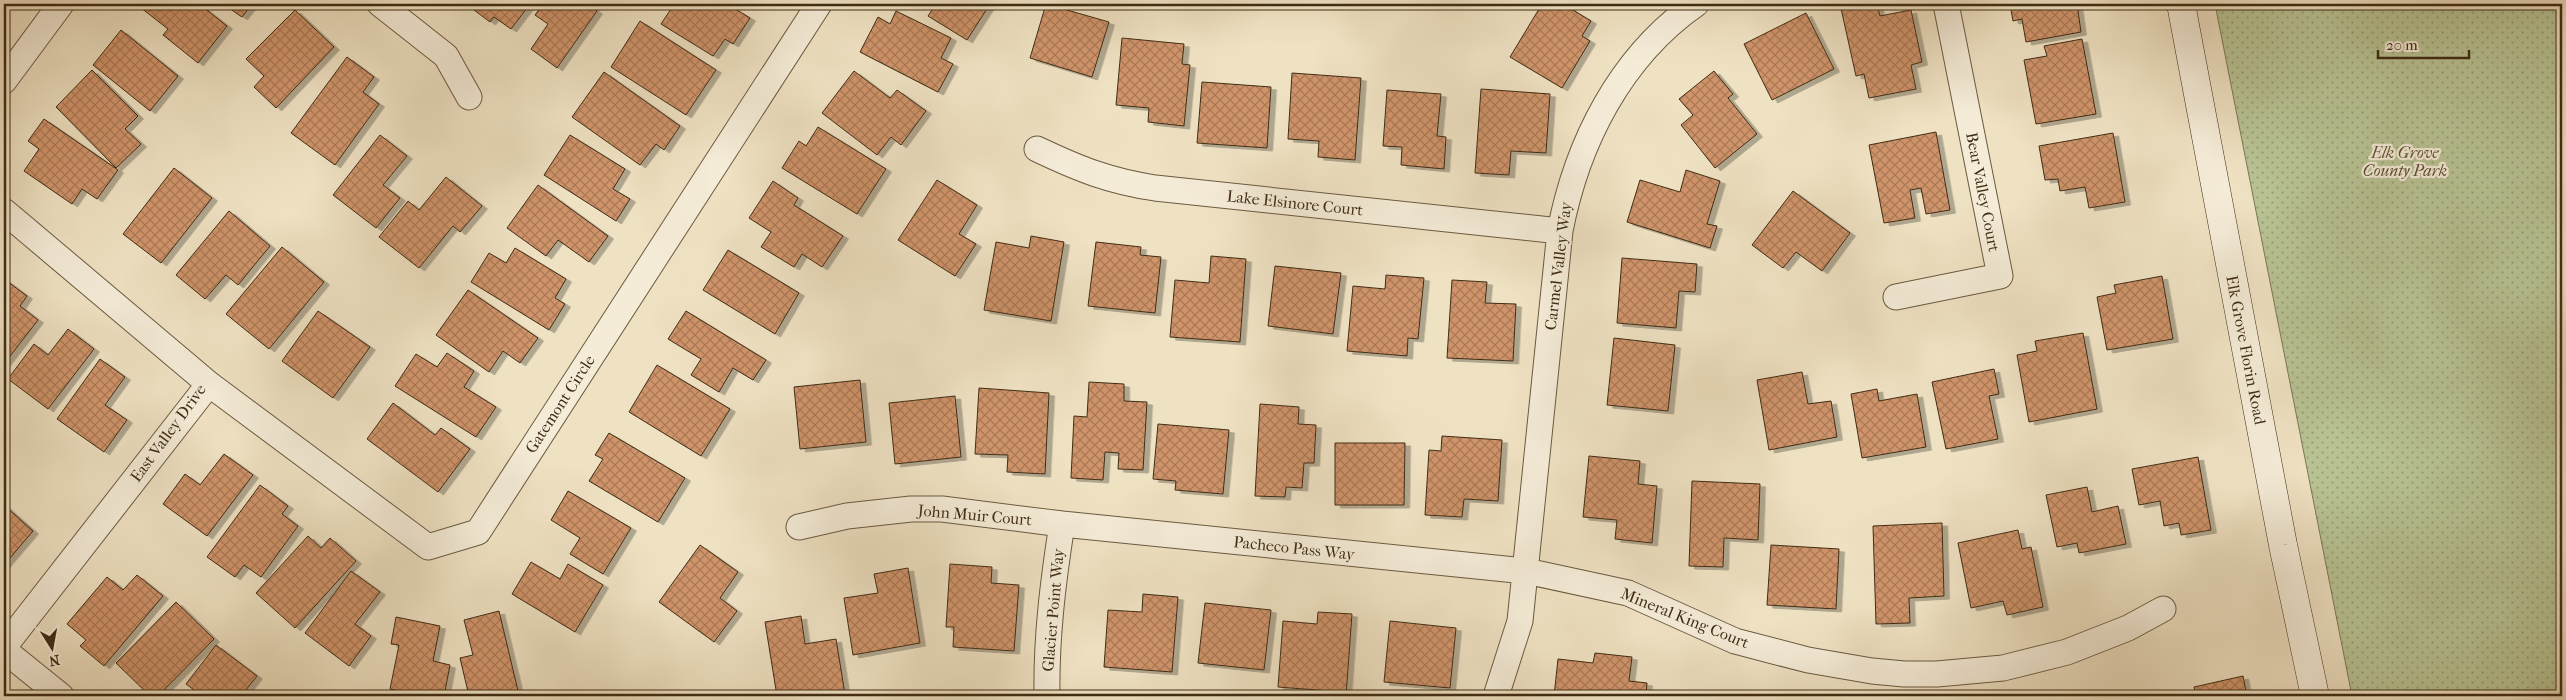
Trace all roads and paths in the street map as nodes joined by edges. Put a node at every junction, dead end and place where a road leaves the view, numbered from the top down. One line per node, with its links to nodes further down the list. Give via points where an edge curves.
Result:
1 (380, 4): 8 (street, via 446,56)
2 (819, 4): 13 (street, Gatemont Circle, via 478,532 428,547)
3 (1696, 4): 11 (street, Carmel Valley Way, via 1634,63 1598,117 1573,177)
4 (1946, 4): 12 (street, Bear Valley Court, via 2000,276)
5 (2181, 4): 23 (main road, Elk Grove Florin Road, via 2283,545)
6 (55, 6): 7 (street)
7 (4, 82)
8 (469, 97)
9 (1037, 149): 11 (street, Lake Elsinore Court, via 1087,173 1147,187)
10 (4, 211): 13 (street, East Valley Drive)
11 (1560, 231): 16 (street, Carmel Valley Way)
12 (1896, 297)
13 (209, 384): 18 (street, East Valley Drive)
14 (1062, 524): 15 (street, John Muir Court, via 974,512 911,509 847,516); 16 (street, Pacheco Pass Way); 21 (street, Glacier Point Way, via 1051,598)
15 (800, 527)
16 (1526, 571): 17 (street, Mineral King Court, via 1628,593 1735,641 1808,660 1872,672 1904,674 2003,668 2067,652 2128,628); 22 (street, Carmel Valley Way, via 1520,621)
17 (2163, 609)
18 (4, 646)
19 (4, 650): 20 (street)
20 (61, 696)
21 (1047, 696)
22 (1496, 696)
23 (2315, 696)

